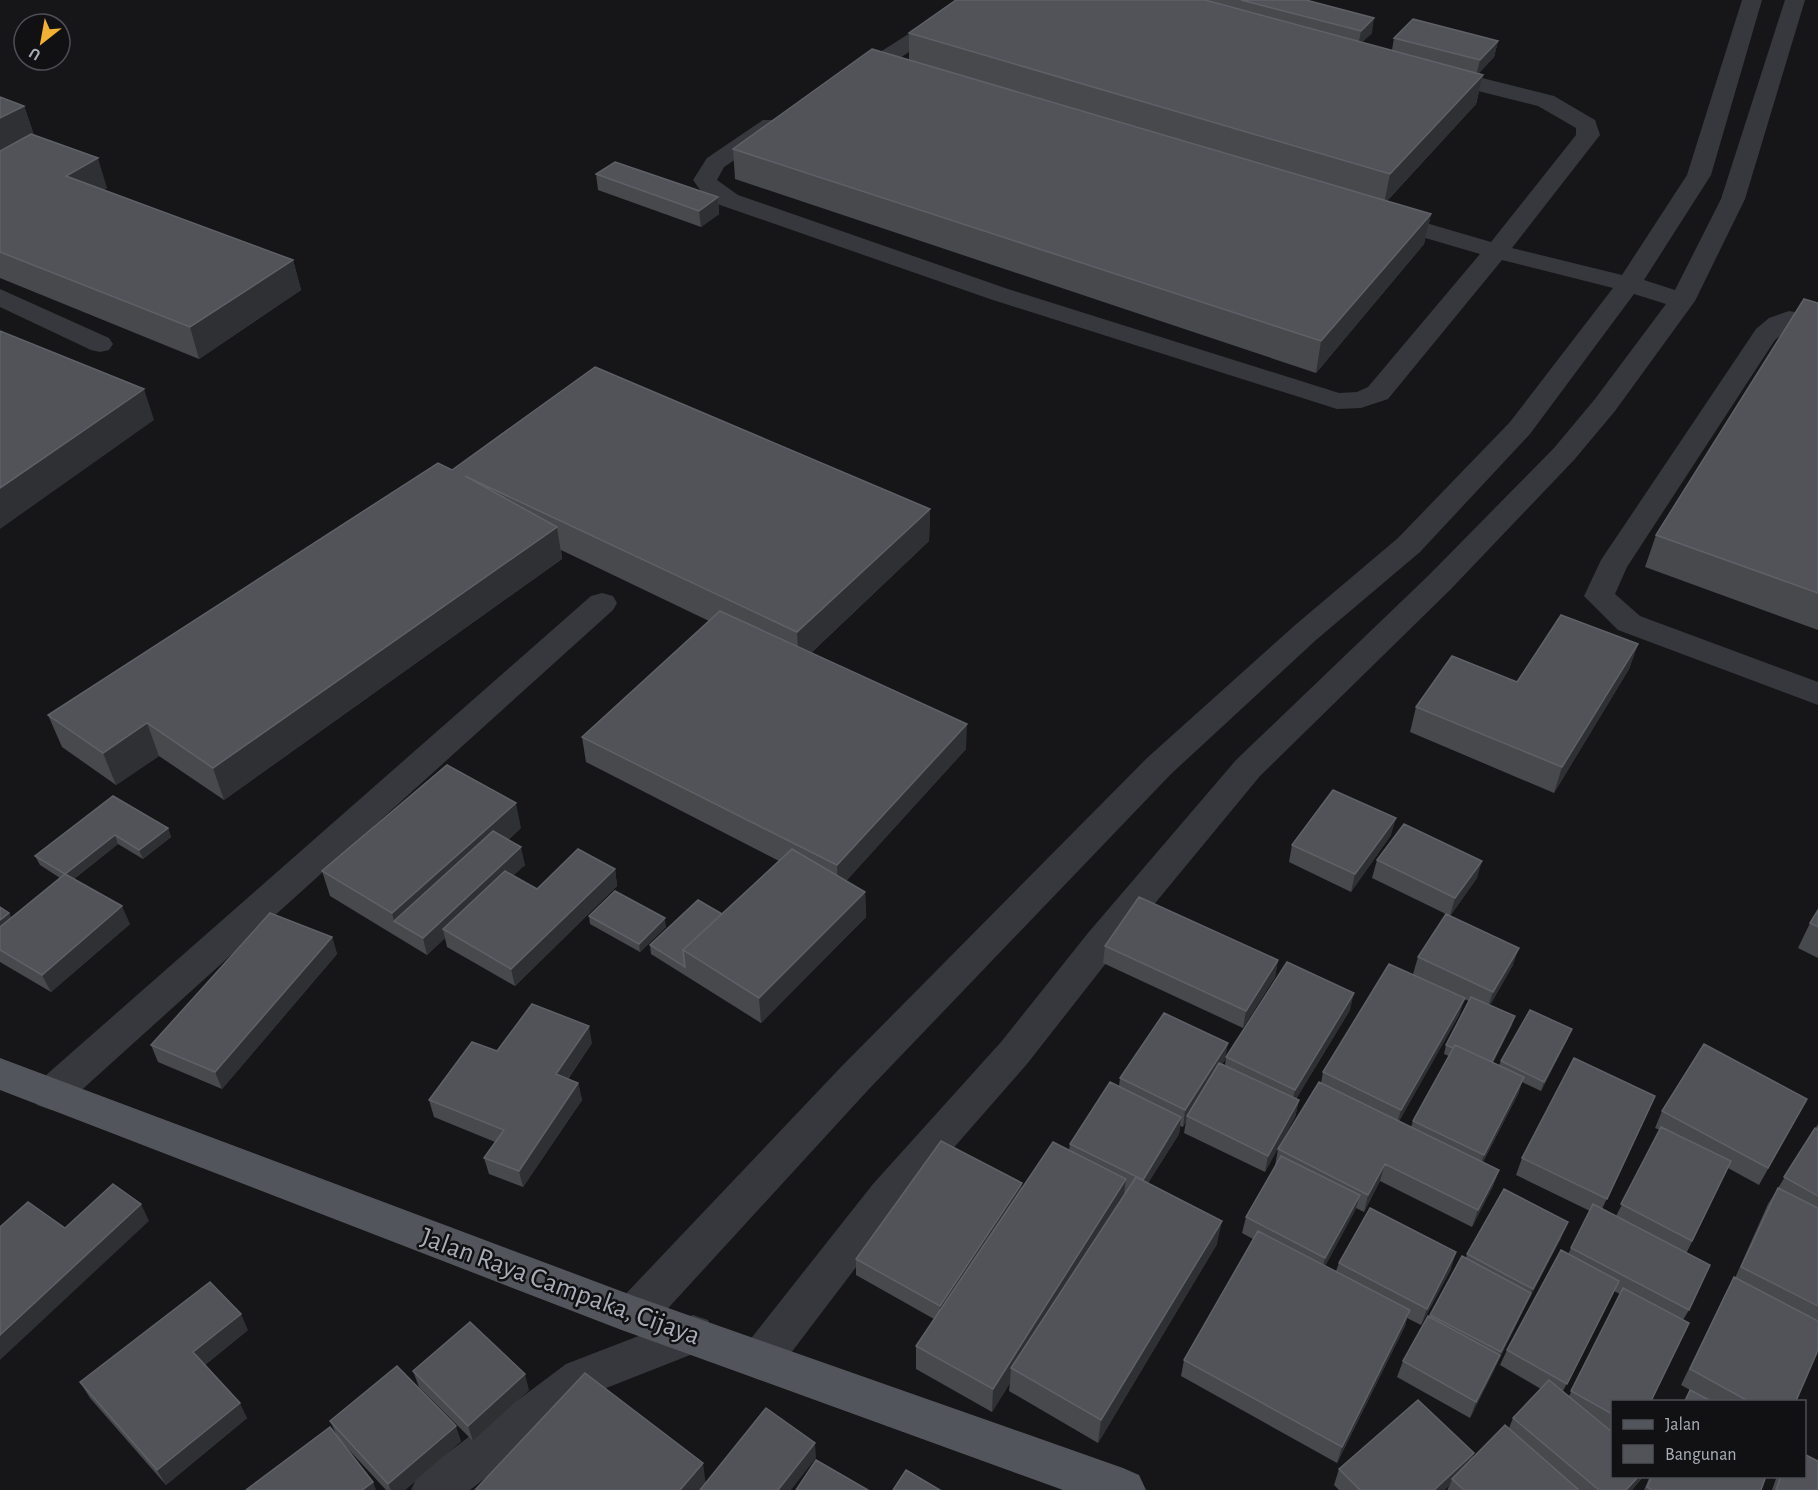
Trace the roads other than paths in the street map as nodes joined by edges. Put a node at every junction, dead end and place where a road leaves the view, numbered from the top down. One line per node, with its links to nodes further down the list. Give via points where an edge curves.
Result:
1 (976, 0): 4 (street)
2 (1752, 0): 11 (street, via 1699,175)
3 (1795, 0): 13 (street, via 1734,200)
4 (875, 66): 6 (street); 7 (street)
5 (1416, 68): 10 (street, via 1546,101 1587,125 1588,135)
6 (898, 73)
7 (836, 89)
8 (786, 117): 10 (street, via 715,163 705,180 711,189 729,200 999,294 1337,401 1361,400 1378,393)
9 (1358, 210): 10 (street)
10 (1495, 251): 11 (street)
11 (1629, 284): 13 (street); 20 (street, via 1520,428 1409,544 1159,766 855,1078)
12 (0, 297): 15 (street)
13 (1682, 301): 22 (street, via 1564,454 1440,582 1248,768 1014,1053 887,1196)
14 (1818, 324): 17 (street, via 1793,316 1777,322 1765,335 1612,567 1599,596 1629,623)
15 (100, 344)
16 (602, 603): 19 (street)
17 (1818, 694)
18 (0, 1074): 19 (main road, Jalan Raya Campaka, Cijaya)
19 (51, 1094): 20 (main road, Jalan Raya Campaka, Cijaya)
20 (634, 1315): 21 (main road, Jalan Raya Campaka, Cijaya)
21 (693, 1334): 22 (main road, Jalan Raya Campaka, Cijaya); 23 (street, via 580,1378)
22 (760, 1360): 24 (main road, Jalan Raya Campaka, Cijaya)
23 (434, 1490)
24 (1124, 1490)

